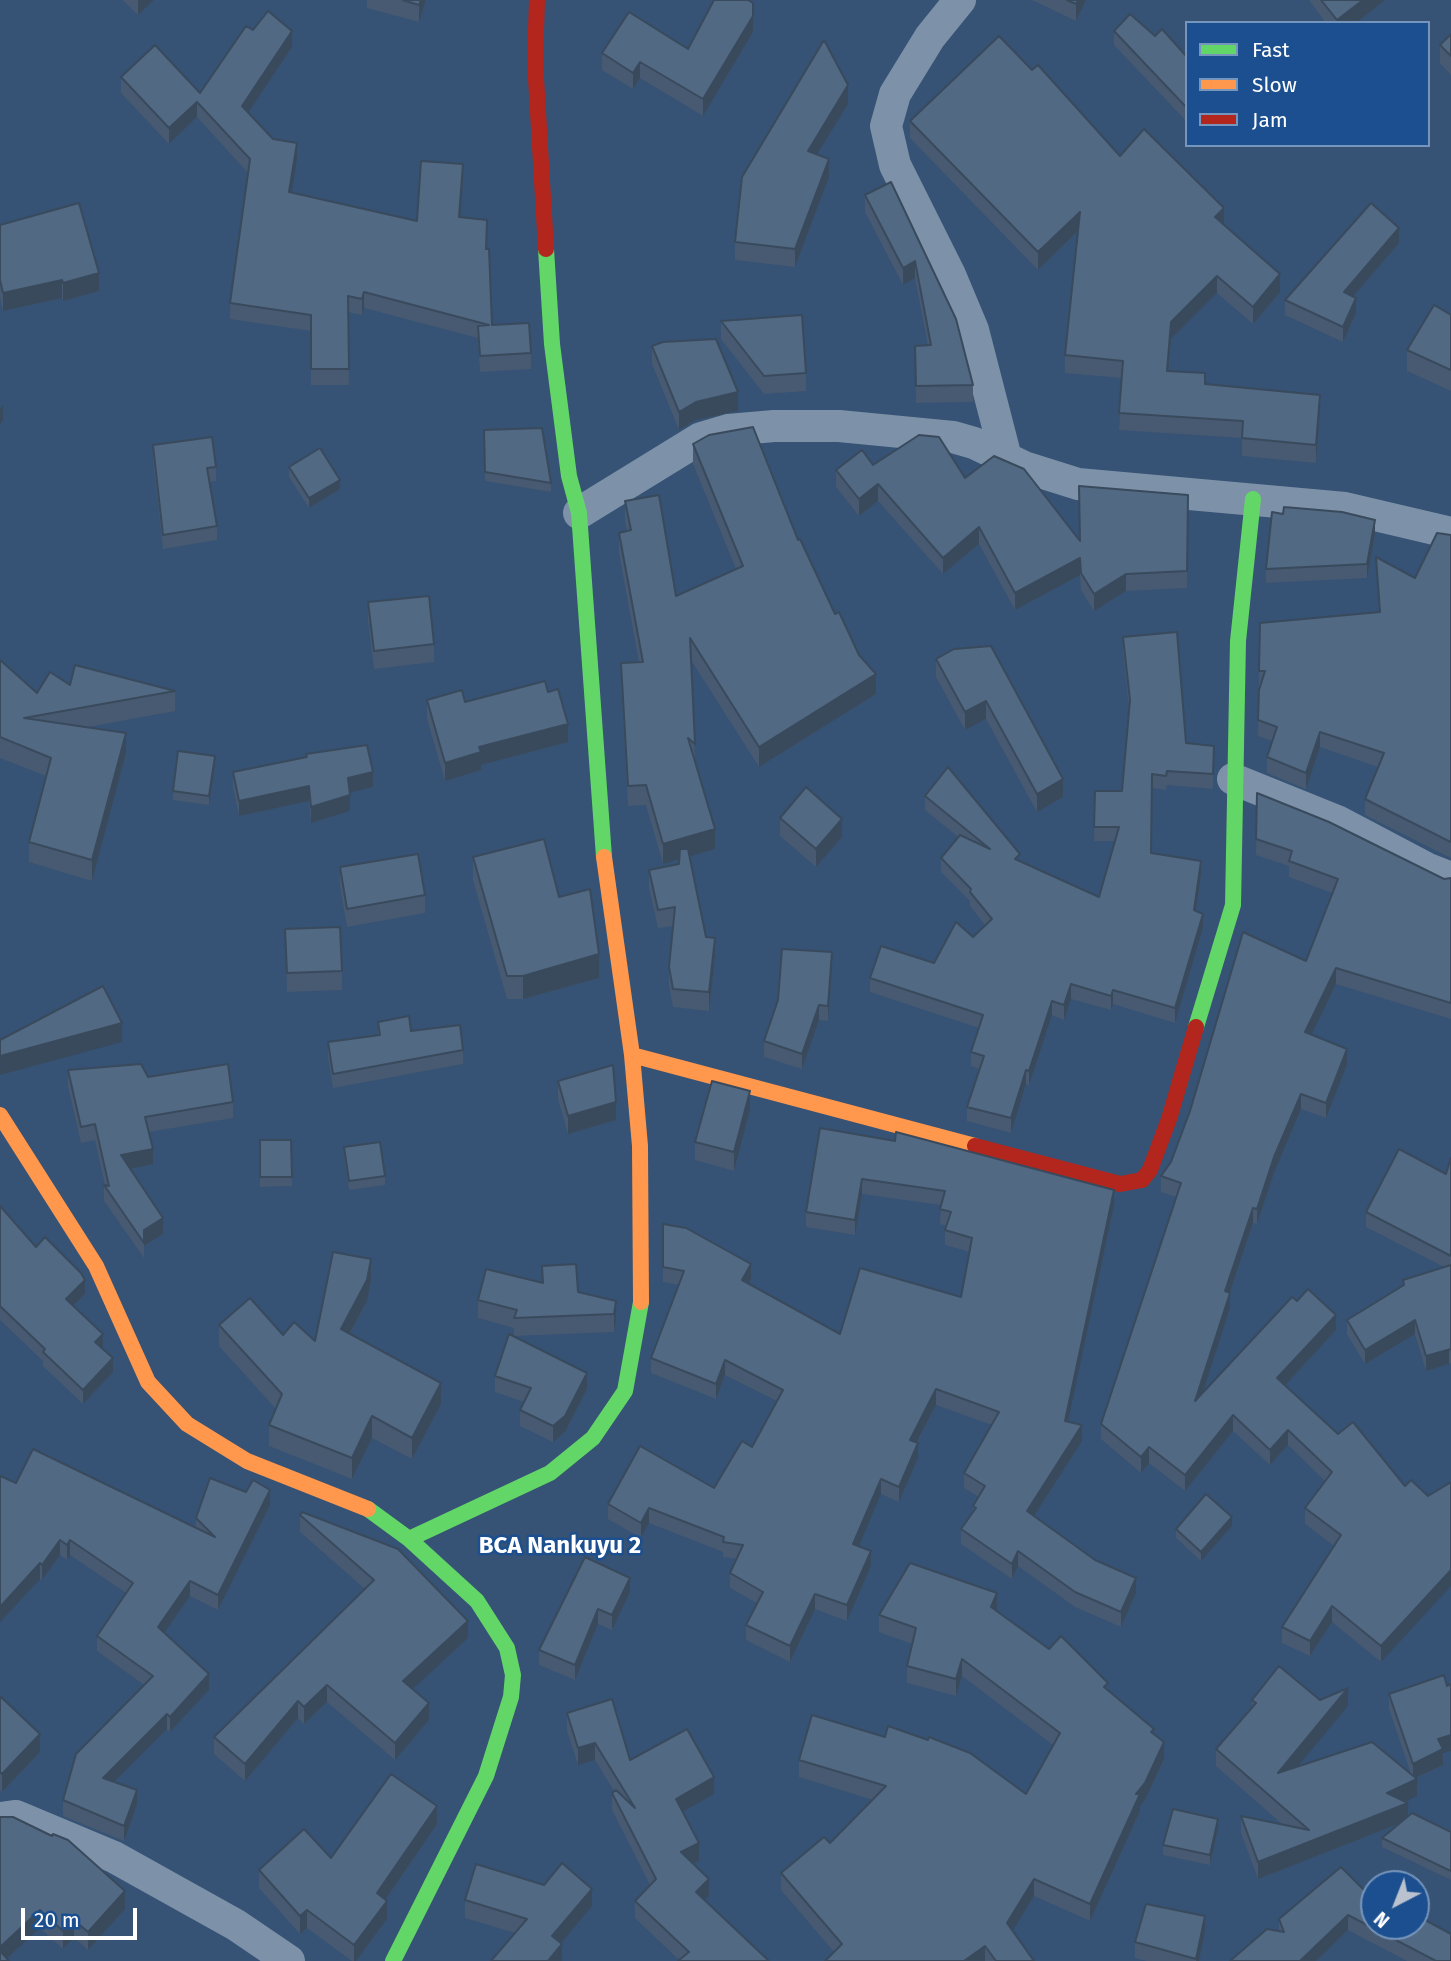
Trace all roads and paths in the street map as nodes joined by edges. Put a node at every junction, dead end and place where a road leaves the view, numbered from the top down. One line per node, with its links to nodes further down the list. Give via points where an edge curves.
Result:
1 (537, 0): 5 (street, via 535,61 552,344 569,476)
2 (960, 0): 3 (street, via 930,37 895,94 886,125 895,165 973,330)
3 (1006, 458): 4 (street, via 1077,484); 5 (street, via 953,437 893,430 774,426 728,430 701,439)
4 (1253, 499): 6 (street, via 1345,508); 7 (street, via 1238,641)
5 (579, 513): 9 (street, via 601,836)
6 (1451, 533)
7 (1233, 779): 8 (street, via 1338,821); 9 (street, via 1234,881 1226,933 1150,1170 1134,1184)
8 (1451, 878)
9 (632, 1055): 11 (street, via 640,1146 641,1305 625,1391 593,1438 550,1473)
10 (0, 1115): 11 (street, via 96,1266 148,1382 187,1424 247,1461 372,1511)
11 (409, 1539): 14 (street, via 478,1601 508,1648 513,1675 512,1697 486,1776)
12 (0, 1818): 13 (street, via 16,1816 114,1857 236,1925)
13 (289, 1961)
14 (393, 1961)

